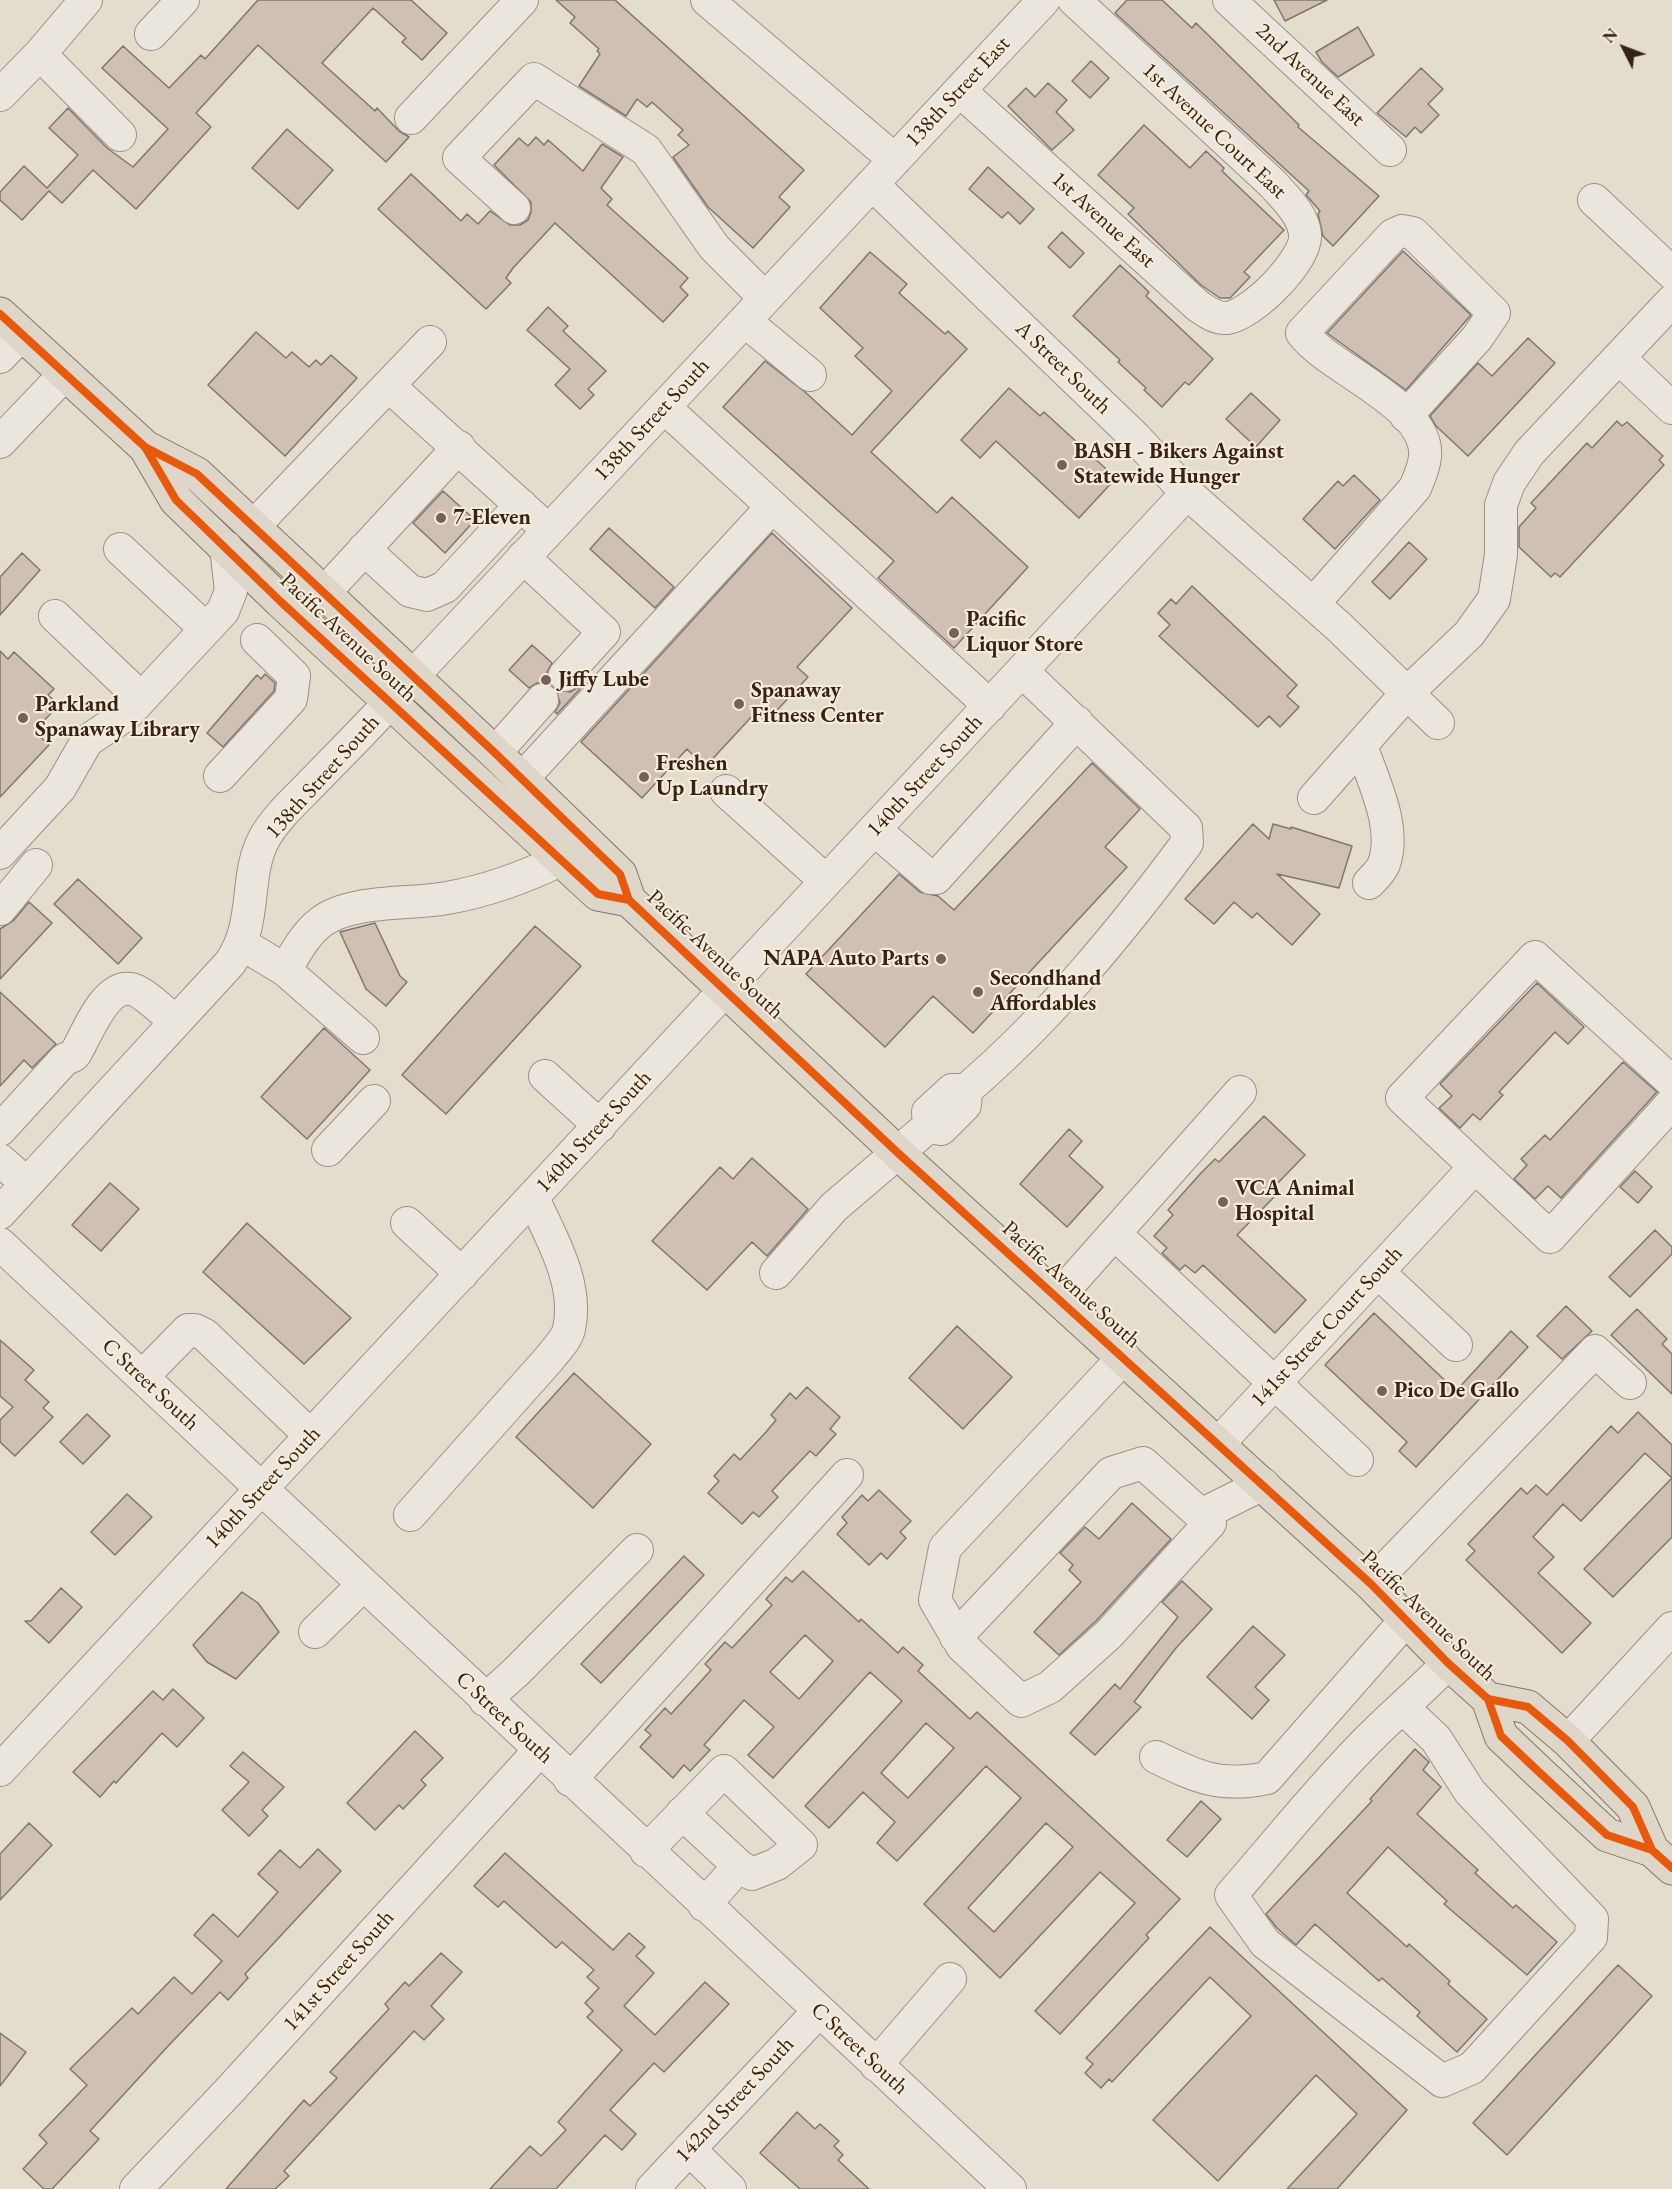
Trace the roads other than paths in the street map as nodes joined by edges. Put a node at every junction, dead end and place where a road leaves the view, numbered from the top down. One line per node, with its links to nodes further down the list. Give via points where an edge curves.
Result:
1 (86, 0): 9 (street)
2 (183, 0): 8 (street)
3 (522, 0): 12 (street)
4 (707, 0): 15 (street)
5 (1044, 0): 11 (street, 138th Street East)
6 (1074, 0): 21 (street, 1st Avenue Court East, via 1273,184 1298,213 1306,234 1301,255)
7 (1229, 0): 14 (street, 2nd Avenue East)
8 (151, 34)
9 (40, 54): 10 (street); 13 (street)
10 (3, 86)
11 (960, 91): 15 (street, 138th Street East); 21 (street, 1st Avenue East, via 1198,306 1222,318 1235,316)
12 (411, 118)
13 (120, 135)
14 (1390, 150)
15 (895, 160): 16 (street, 138th Street East)
16 (872, 184): 22 (street, 138th Street South); 35 (street, A Street South)
17 (1594, 200): 19 (street)
18 (514, 208): 22 (street, via 459,158 534,79 646,150)
19 (1672, 273)
20 (1672, 302): 25 (street)
21 (1256, 304)
22 (755, 309): 27 (street); 29 (street, 138th Street South)
23 (7, 335): 26 (main road, Pacific Avenue South)
24 (430, 342): 28 (street)
25 (1619, 358): 30 (street); 52 (street, via 1530,453 1509,483 1501,505 1501,555 1494,599 1468,634)
26 (65, 374): 32 (street); 33 (main road, Pacific Avenue South)
27 (810, 375)
28 (389, 386): 34 (street); 38 (street)
29 (664, 407): 37 (street); 39 (street, 138th Street South)
30 (1672, 408)
31 (1406, 416): 31 (street, via 1302,333 1393,234 1402,231 1413,233 1494,313 1477,338); 45 (street, via 1422,436 1426,455 1415,488)
32 (0, 442)
33 (145, 447): 38 (main road, Pacific Avenue South, via 197,474); 40 (main road, Pacific Avenue South, via 176,500)
34 (459, 447): 36 (street); 42 (street)
35 (1188, 493): 45 (street, A Street South); 49 (street, 140th Street South)
36 (521, 505): 39 (street); 42 (street, via 445,587 427,595 410,591)
37 (772, 507): 56 (street); 62 (street)
38 (253, 527): 44 (main road, Pacific Avenue South)
39 (548, 531): 43 (street, 138th Street South)
40 (226, 547): 47 (street, via 231,591 223,611); 55 (main road, Pacific Avenue South)
41 (120, 549): 47 (street)
42 (364, 549): 44 (street)
43 (523, 557): 50 (street, via 604,632); 51 (street, 138th Street South)
44 (324, 593): 51 (main road, Pacific Avenue South)
45 (1313, 604): 52 (street, A Street South)
46 (56, 616): 53 (street)
47 (206, 629): 53 (street)
48 (257, 640): 61 (street, via 294,676 291,699)
49 (1022, 671): 56 (street, 140th Street South); 57 (street)
50 (565, 675)
51 (412, 676): 55 (street, 138th Street South); 60 (main road, Pacific Avenue South)
52 (1407, 693): 58 (street, A Street South); 59 (street)
53 (141, 698): 66 (street, via 127,714 87,741 60,788)
54 (542, 700): 60 (street)
55 (391, 702): 67 (main road, Pacific Avenue South); 73 (street, 138th Street South, via 289,807 264,839)
56 (990, 706): 65 (street, 140th Street South)
57 (1077, 723): 65 (street, via 936,878 931,878); 88 (street, via 1186,828 1187,843 1122,930 1002,1059 966,1090 965,1105 941,1129 929,1126)
58 (1438, 723)
59 (1361, 745): 64 (street); 70 (street, via 1388,840 1383,866)
60 (495, 753): 62 (main road, Pacific Avenue South)
61 (220, 776)
62 (522, 779): 71 (main road, Pacific Avenue South, via 620,874)
63 (726, 791): 69 (street)
64 (1314, 798)
65 (875, 831): 69 (street, 140th Street South)
66 (0, 853)
67 (560, 860): 71 (main road, Pacific Avenue South, via 598,894); 74 (street, via 516,881 490,888 448,898 346,911 321,921)
68 (36, 865): 72 (street)
69 (826, 881): 75 (street, 140th Street South)
70 (1369, 883)
71 (628, 900): 75 (main road, Pacific Avenue South)
72 (0, 909)
73 (242, 944): 74 (street); 76 (street, 138th Street South, via 231,963)
74 (285, 970): 77 (street)
75 (726, 990): 85 (street, 140th Street South); 88 (main road, Pacific Avenue South)
76 (176, 1022): 78 (street, via 138,992 122,990 100,1008); 81 (street, 138th Street South)
77 (363, 1038)
78 (74, 1056): 81 (street); 86 (street, via 64,1060)
79 (545, 1076): 85 (street)
80 (1672, 1082): 90 (street, via 1535,957 1402,1098)
81 (112, 1091): 91 (street, 138th Street South)
82 (1240, 1092): 95 (street)
83 (374, 1101): 87 (street)
84 (1672, 1103): 90 (street, via 1550,1237)
85 (600, 1126): 92 (street, 140th Street South)
86 (0, 1130)
87 (328, 1150)
88 (898, 1153): 98 (street, via 834,1208); 100 (main road, Pacific Avenue South)
89 (0, 1160): 91 (street)
90 (1475, 1167): 97 (street, 141st Street Court South)
91 (26, 1183): 93 (street, 138th Street South)
92 (533, 1198): 99 (street, 140th Street South); 112 (street, via 563,1263 571,1302 569,1331 549,1359)
93 (0, 1213)
94 (407, 1223): 99 (street)
95 (1115, 1234): 100 (street); 105 (street)
96 (0, 1244): 103 (street, C Street South)
97 (1378, 1272): 101 (street); 105 (street, 141st Street Court South)
98 (777, 1273)
99 (462, 1274): 106 (street, 140th Street South)
100 (1058, 1297): 102 (main road, Pacific Avenue South)
101 (1456, 1345)
102 (1124, 1357): 107 (main road, Pacific Avenue South); 120 (street, via 945,1548 935,1600)
103 (142, 1377): 106 (street, via 188,1330 195,1330 205,1335); 111 (street, C Street South)
104 (1630, 1383): 115 (street, via 1595,1351)
105 (1275, 1384): 107 (street, 141st Street Court South); 108 (street)
106 (311, 1436): 111 (street, 140th Street South)
107 (1220, 1443): 110 (main road, Pacific Avenue South)
108 (1357, 1460)
109 (847, 1475): 129 (street)
110 (1263, 1484): 113 (street); 115 (main road, Pacific Avenue South)
111 (262, 1489): 116 (street, C Street South); 128 (street, 140th Street South)
112 (410, 1515)
113 (1201, 1515): 120 (street, via 1143,1463 1111,1473); 120 (street, via 1210,1523 1109,1634 1050,1687 1021,1701)
114 (636, 1550): 123 (street)
115 (1371, 1584): 117 (main road, Pacific Avenue South)
116 (363, 1585): 119 (street); 123 (street, C Street South)
117 (1405, 1620): 121 (main road, Pacific Avenue South); 127 (street, via 1267,1778 1240,1784 1199,1777)
118 (1672, 1628): 125 (street)
119 (315, 1632)
120 (956, 1637)
121 (1448, 1663): 122 (main road, Pacific Avenue South); 124 (street)
122 (1488, 1699): 125 (main road, Pacific Avenue South, via 1528,1707); 132 (main road, Pacific Avenue South, via 1501,1736 1607,1835)
123 (485, 1700): 126 (street, C Street South)
124 (1403, 1708): 124 (street, via 1362,1746 1231,1895 1265,1943 1442,2081 1472,2068 1591,1937 1592,1919 1470,1792 1436,1739)
125 (1568, 1741): 132 (main road, Pacific Avenue South, via 1633,1807)
126 (539, 1751): 129 (street, C Street South); 139 (street, 141st Street South)
127 (1156, 1757)
128 (0, 1770)
129 (570, 1780): 131 (street, C Street South)
130 (682, 1813): 131 (street); 133 (street); 133 (street, via 724,1771 801,1845 777,1864 752,1874)
131 (646, 1851): 134 (street, C Street South)
132 (1662, 1859)
133 (739, 1866): 134 (street)
134 (704, 1905): 136 (street, C Street South)
135 (950, 1979): 137 (street)
136 (818, 2012): 137 (street, C Street South); 138 (street, 142nd Street South)
137 (876, 2065): 142 (street, C Street South)
138 (689, 2149): 140 (street, 142nd Street South); 141 (street)
139 (136, 2189)
140 (652, 2189)
141 (730, 2189)
142 (1010, 2189)

